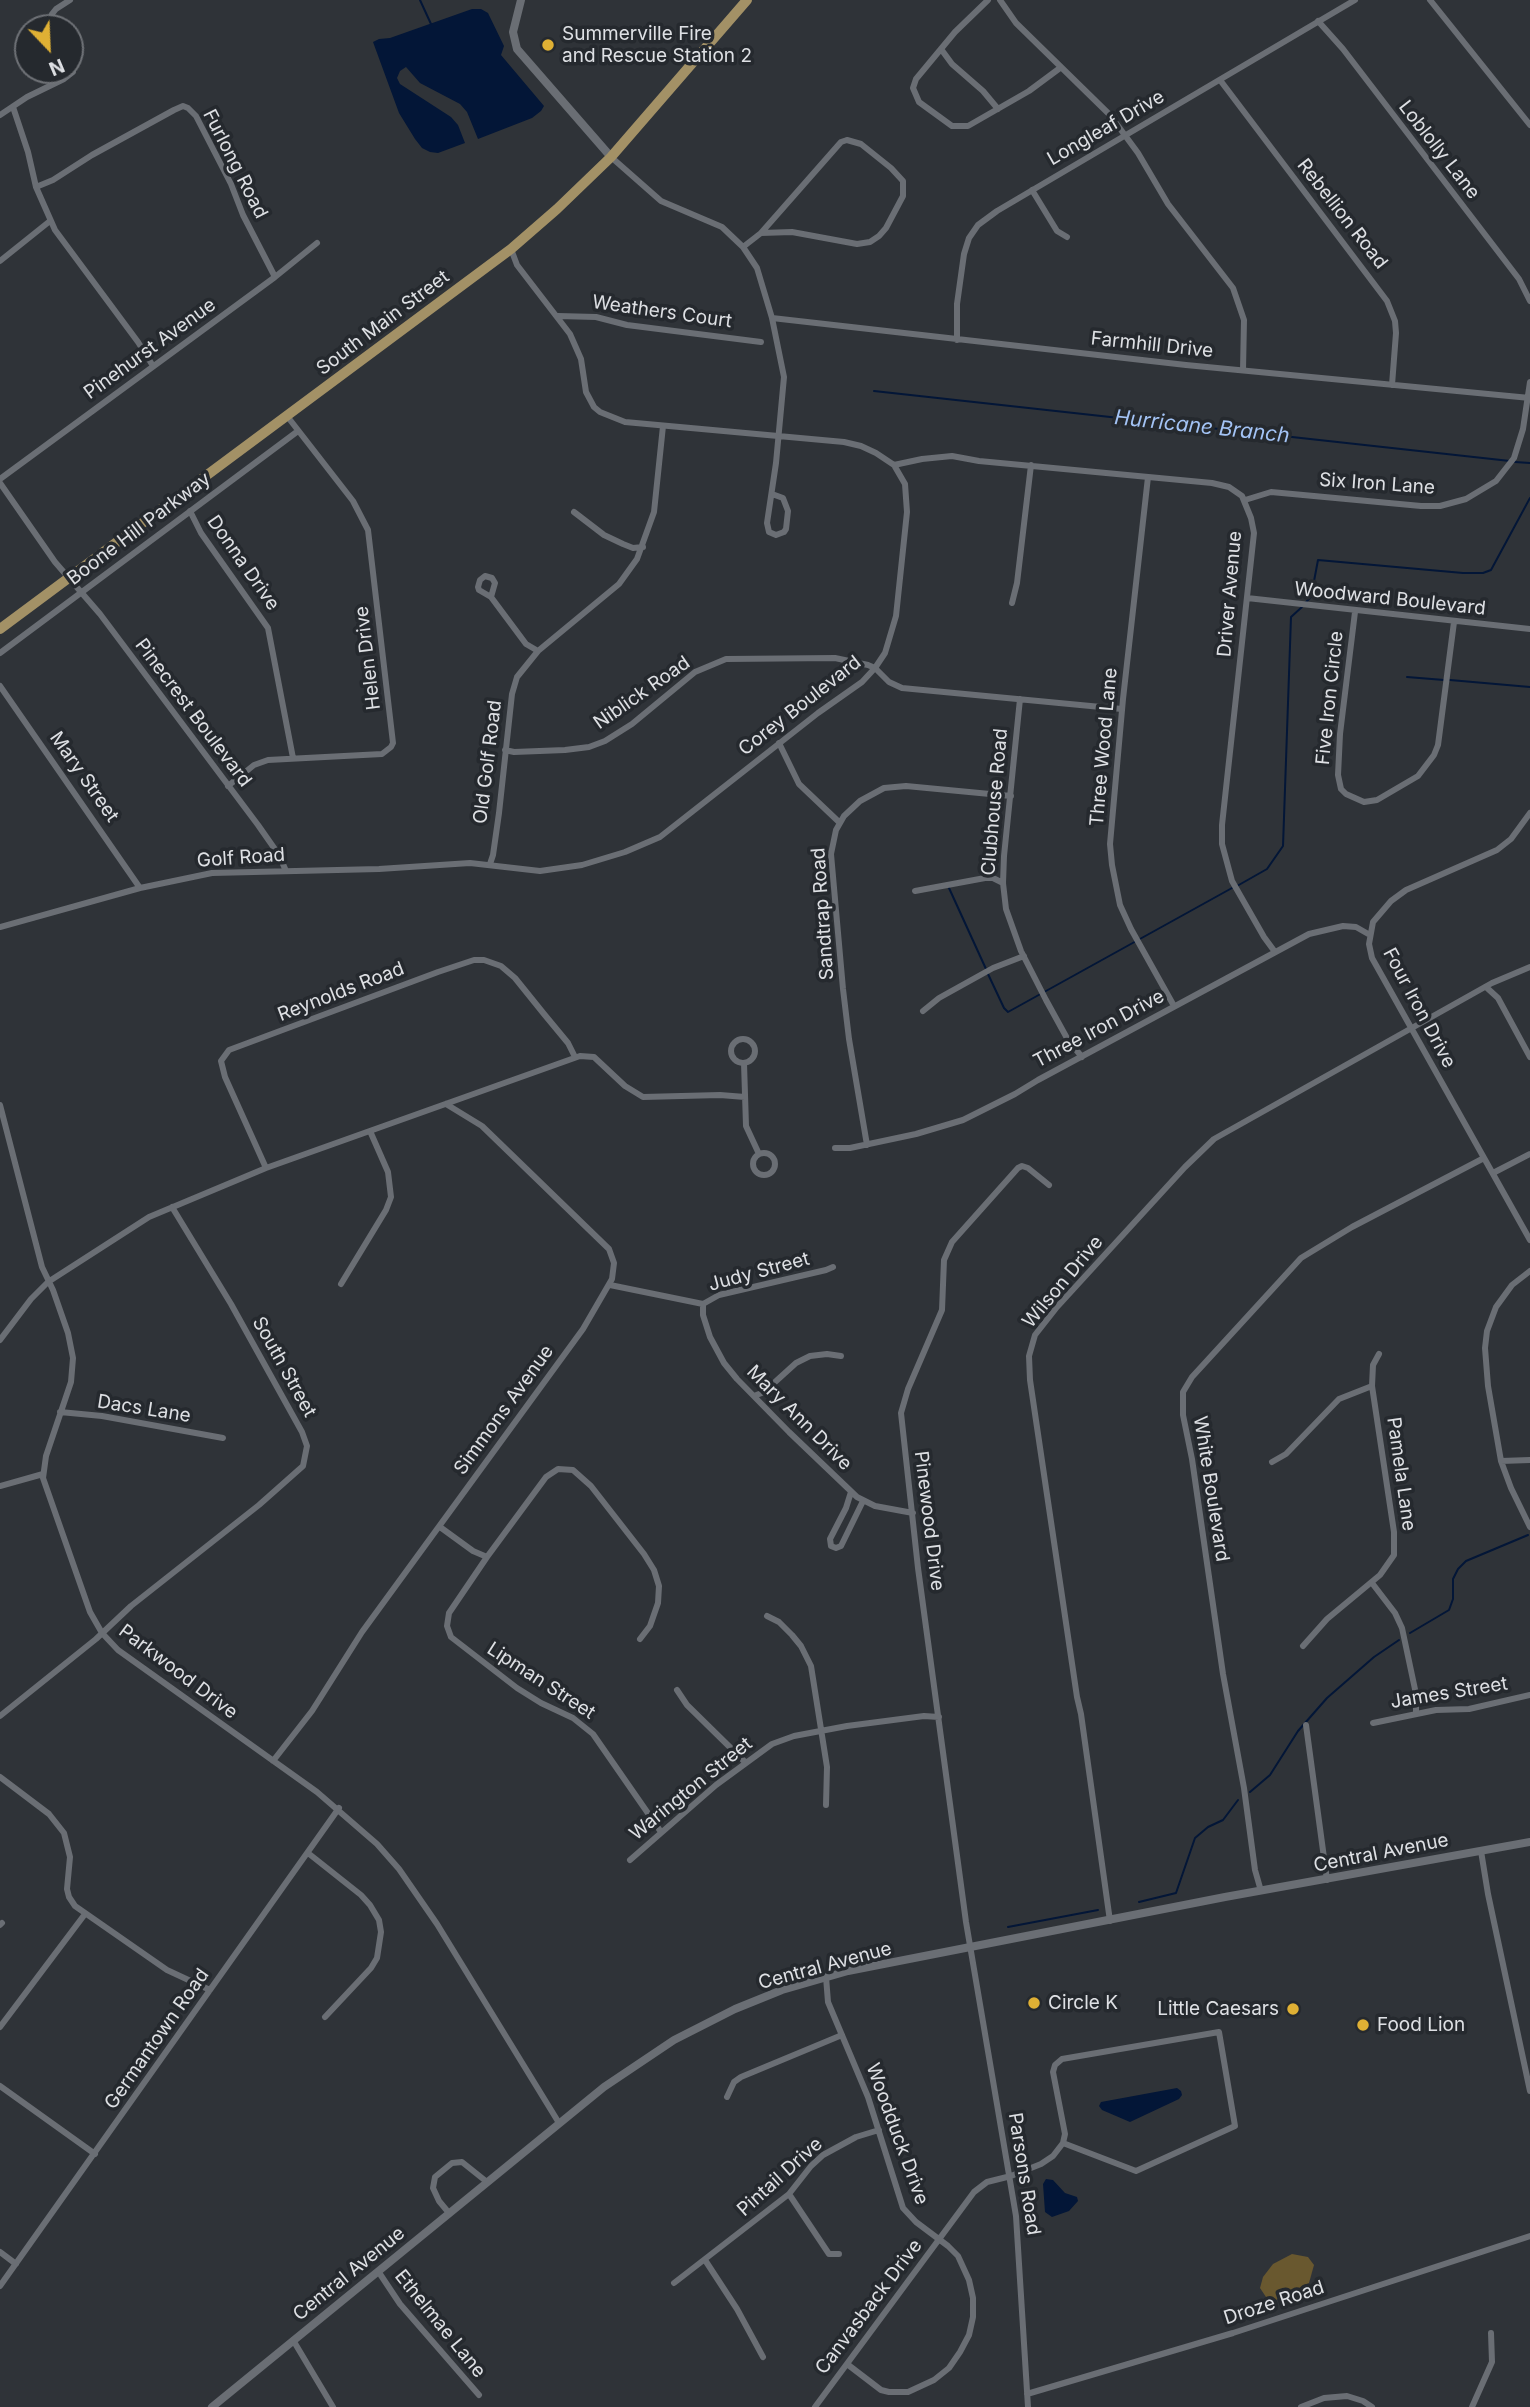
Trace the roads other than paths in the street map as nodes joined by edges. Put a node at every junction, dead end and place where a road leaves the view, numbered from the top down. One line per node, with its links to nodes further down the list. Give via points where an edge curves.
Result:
1 (70, 0): 8 (street)
2 (521, 0): 19 (street, via 513,32 517,49)
3 (747, 0): 19 (main road, South Main Street)
4 (988, 0): 10 (street)
5 (1000, 0): 11 (street)
6 (1354, 0): 9 (street, Longleaf Drive)
7 (1430, 0): 17 (street)
8 (52, 14)
9 (1318, 21): 12 (street, Longleaf Drive); 30 (street, Loblolly Lane, via 1512,269)
10 (941, 49): 15 (street); 15 (street, via 914,83 919,102 957,128)
11 (1060, 68): 15 (street); 18 (street, via 1090,93)
12 (1220, 80): 18 (street, Longleaf Drive); 38 (street, Rebellion Road, via 1387,301 1396,333)
13 (52, 84): 14 (street)
14 (13, 107): 16 (street); 20 (street)
15 (998, 109)
16 (0, 115)
17 (1530, 125)
18 (1126, 136): 21 (street, Longleaf Drive); 36 (street, via 1168,204 1237,296 1245,328)
19 (611, 157): 26 (street, via 661,201 717,224); 27 (main road, South Main Street)
20 (36, 187): 22 (street); 29 (street, Furlong Road, via 183,106 196,116)
21 (1032, 190): 24 (street, via 1057,231); 33 (street, Longleaf Drive, via 978,225 969,239 958,296)
22 (50, 221): 28 (street); 35 (street)
23 (761, 233): 23 (street, via 792,232 857,244 870,242 894,214 903,197 903,181 861,144 847,139); 26 (street)
24 (1067, 237)
25 (317, 243): 29 (street, Pinehurst Avenue)
26 (743, 247): 32 (street, via 757,268)
27 (511, 249): 31 (street, via 517,265); 40 (main road, South Main Street)
28 (0, 261)
29 (275, 278): 35 (street, Pinehurst Avenue)
30 (1530, 301)
31 (558, 316): 34 (street, Weathers Court, via 596,317); 41 (street, via 578,350 583,384 594,407 616,420)
32 (772, 318): 33 (street, Farmhill Drive); 43 (street, via 784,377)
33 (957, 340): 36 (street, Farmhill Drive)
34 (761, 342)
35 (153, 366): 47 (street, Pinehurst Avenue)
36 (1243, 370): 38 (street, Farmhill Drive)
37 (1530, 382): 39 (street)
38 (1392, 384): 39 (street, Farmhill Drive)
39 (1529, 398): 49 (street, Six Iron Lane, via 1512,461 1496,481 1466,499 1421,506 1271,492)
40 (287, 416): 42 (street, Helen Drive); 53 (main road, South Main Street)
41 (663, 426): 43 (street); 52 (street, Old Golf Road, via 654,512)
42 (298, 430): 50 (street, Boone Hill Parkway); 70 (street, Helen Drive, via 354,501 368,530 393,743 382,754)
43 (778, 436): 44 (street, via 861,446); 48 (street)
44 (894, 465): 45 (street, via 952,456); 64 (street, Corey Boulevard, via 907,492 905,531 894,625)
45 (1031, 465): 46 (street); 57 (street)
46 (1148, 477): 49 (street, via 1222,485); 67 (street, Three Wood Lane)
47 (0, 481): 53 (street, Pinecrest Boulevard)
48 (772, 494): 48 (street, via 767,523 776,535 786,529 788,511 783,498)
49 (1245, 500): 56 (street, Driver Avenue, via 1254,533)
50 (190, 511): 54 (street, Boone Hill Parkway); 70 (street, Donna Drive, via 266,622)
51 (574, 512): 52 (street, via 604,535 633,548)
52 (643, 547): 62 (street, Old Golf Road, via 619,584)
53 (69, 578): 54 (street, Pinecrest Boulevard); 60 (main road, South Main Street)
54 (82, 592): 63 (street, Boone Hill Parkway); 71 (street, Pinecrest Boulevard)
55 (491, 597): 62 (street, via 526,644)
56 (1247, 598): 58 (street, Woodward Boulevard); 82 (street, Driver Avenue, via 1222,844 1232,881)
57 (1012, 603)
58 (1355, 612): 59 (street, Woodward Boulevard); 59 (street, Five Iron Circle, via 1338,775 1341,789 1363,802 1377,800 1411,781 1434,755)
59 (1454, 621): 61 (street, Woodward Boulevard)
60 (0, 629)
61 (1530, 629)
62 (538, 650): 69 (street, Old Golf Road, via 514,685)
63 (0, 653)
64 (875, 668): 66 (street, Niblick Road, via 902,688); 68 (street, Corey Boulevard); 69 (street, Niblick Road, via 835,658 726,659 695,672 632,724 589,747)
65 (0, 686): 78 (street, Mary Street)
66 (1020, 699): 67 (street, Niblick Road); 72 (street, Clubhouse Road)
67 (1122, 709): 86 (street, Three Wood Lane, via 1111,822 1112,865 1120,905)
68 (779, 743): 74 (street, via 799,785); 75 (street, Corey Boulevard, via 660,837 625,852 540,871)
69 (505, 750): 75 (street, Old Golf Road)
70 (293, 758): 71 (street, Helen Drive, via 254,765)
71 (228, 786): 76 (street, Pinecrest Boulevard)
72 (1011, 796): 74 (street, Sandtrap Road, via 884,788 865,796); 77 (street, Clubhouse Road)
73 (1530, 813): 81 (street, Four Iron Drive, via 1504,845 1391,901 1373,922)
74 (840, 823): 98 (street, Sandtrap Road, via 832,845 832,873 849,1039)
75 (490, 864): 76 (street, Golf Road)
76 (286, 871): 78 (street, Golf Road, via 212,873)
77 (1003, 883): 79 (street, via 985,878); 83 (street, Clubhouse Road, via 1009,918)
78 (140, 888): 80 (street, Golf Road)
79 (915, 891)
80 (0, 927)
81 (1370, 935): 82 (street, Three Iron Drive, via 1356,927 1335,926); 88 (street, Four Iron Drive, via 1372,958)
82 (1275, 952): 86 (street, Three Iron Drive)
83 (1024, 956): 87 (street, via 993,968); 89 (street, Clubhouse Road, via 1068,1040)
84 (1530, 967): 85 (street, Wilson Drive)
85 (1486, 987): 88 (street, Wilson Drive); 91 (street, via 1498,998)
86 (1174, 1006): 89 (street, Three Iron Drive)
87 (923, 1011)
88 (1411, 1028): 102 (street, Four Iron Drive); 158 (street, Wilson Drive, via 1204,1148 1057,1307 1031,1345 1030,1380)
89 (1082, 1056): 98 (street, Three Iron Drive, via 963,1120)
90 (575, 1057): 93 (street, via 588,1055 599,1060 643,1097); 94 (street); 103 (street, Reynolds Road, via 508,971 493,962 474,960 438,972 229,1050 221,1061 225,1077)
91 (1530, 1058)
92 (744, 1063): 93 (street)
93 (745, 1097): 100 (street, via 746,1126)
94 (446, 1104): 96 (street); 112 (street, via 482,1126 608,1249 614,1263)
95 (0, 1105): 97 (street, Parkwood Drive)
96 (370, 1131): 103 (street); 111 (street, via 387,1172 391,1197)
97 (3, 1132): 110 (street, Parkwood Drive)
98 (867, 1145): 99 (street, Three Iron Drive)
99 (835, 1148)
100 (759, 1154)
101 (1530, 1154): 104 (street)
102 (1484, 1158): 104 (street, Four Iron Drive); 156 (street, White Boulevard, via 1301,1258 1192,1377 1184,1392 1183,1415)
103 (266, 1168): 106 (street)
104 (1493, 1173): 107 (street, Four Iron Drive)
105 (1049, 1185): 128 (street, Pinewood Drive, via 1021,1166 948,1250 942,1272 942,1310 901,1413)
106 (172, 1207): 110 (street, via 130,1228); 134 (street, South Street, via 231,1304 307,1446 298,1472)
107 (1530, 1240)
108 (833, 1267): 113 (street, Judy Street, via 719,1295)
109 (1530, 1271): 122 (street, via 1506,1292 1487,1331 1486,1369)
110 (48, 1282): 114 (street); 119 (street, Parkwood Drive, via 73,1358 71,1382)
111 (341, 1284)
112 (610, 1285): 113 (street, Judy Street); 129 (street, Simmons Avenue)
113 (703, 1304): 118 (street, Mary Ann Drive, via 713,1345)
114 (0, 1340)
115 (1379, 1354): 117 (street, Pamela Lane, via 1373,1364)
116 (841, 1356): 118 (street, via 803,1360)
117 (1372, 1386): 123 (street, via 1339,1399 1286,1454); 132 (street, Pamela Lane, via 1395,1540 1391,1561)
118 (754, 1396): 126 (street, Mary Ann Drive)
119 (60, 1412): 120 (street, Dacs Lane); 124 (street, Parkwood Drive)
120 (222, 1438)
121 (1530, 1460): 122 (street)
122 (1502, 1461): 130 (street)
123 (1272, 1462)
124 (43, 1474): 125 (street); 134 (street, Parkwood Drive, via 90,1612)
125 (0, 1486)
126 (850, 1492): 127 (street, Mary Ann Drive); 127 (street, via 831,1546 841,1546)
127 (863, 1501): 128 (street, Mary Ann Drive)
128 (913, 1513): 141 (street, Pinewood Drive)
129 (440, 1527): 131 (street); 145 (street, Simmons Avenue)
130 (1530, 1527)
131 (487, 1557): 135 (street, Lipman Street, via 546,1477 558,1469 573,1470 591,1486 654,1570 658,1603); 150 (street, Lipman Street, via 449,1613 451,1637 517,1688 593,1734)
132 (1372, 1583): 136 (street, Pamela Lane, via 1327,1619); 139 (street, via 1402,1628)
133 (767, 1616): 144 (street, via 792,1635 808,1658)
134 (102, 1633): 140 (street, South Street); 145 (street, Parkwood Drive, via 118,1650)
135 (640, 1639)
136 (1303, 1646)
137 (677, 1690): 146 (street)
138 (1530, 1695): 139 (street, James Street, via 1469,1709)
139 (1416, 1713): 142 (street, James Street)
140 (0, 1716)
141 (939, 1717): 144 (street, Warington Street); 159 (street, Pinewood Drive)
142 (1373, 1723)
143 (1306, 1725): 155 (street)
144 (822, 1731): 146 (street, Warington Street, via 787,1738); 148 (street)
145 (273, 1761): 149 (street, Parkwood Drive)
146 (745, 1762): 150 (street, Warington Street)
147 (0, 1777): 157 (street, via 58,1823 69,1844 69,1897)
148 (826, 1805)
149 (339, 1808): 153 (street, Germantown Road); 170 (street, Parkwood Drive, via 409,1882)
150 (661, 1832): 154 (street, Warington Street)
151 (1530, 1842): 152 (street, Central Avenue)
152 (1481, 1850): 155 (street, Central Avenue); 165 (street)
153 (308, 1853): 161 (street, Germantown Road); 162 (street, via 361,1895 375,1912 381,1932 371,1968)
154 (630, 1860)
155 (1327, 1880): 156 (street, Central Avenue)
156 (1261, 1891): 158 (street, Central Avenue)
157 (85, 1914): 161 (street, via 167,1970); 163 (street)
158 (1110, 1921): 159 (street, Central Avenue)
159 (972, 1948): 160 (street, Central Avenue); 174 (street, Parsons Road)
160 (826, 1977): 164 (street, Woodduck Drive, via 828,2002); 170 (street, Central Avenue, via 704,2023 604,2087)
161 (210, 1990): 173 (street, Germantown Road)
162 (325, 2017)
163 (0, 2027)
164 (842, 2035): 169 (street, via 741,2077); 171 (street, Woodduck Drive)
165 (1519, 2036): 166 (street); 168 (street)
166 (1530, 2038)
167 (0, 2086): 173 (street)
168 (1530, 2091)
169 (727, 2097)
170 (559, 2123): 175 (street, Central Avenue)
171 (879, 2130): 176 (street, Pintail Drive, via 830,2151 811,2165); 179 (street, Woodduck Drive, via 904,2208)
172 (1063, 2143): 172 (street, via 1053,2072 1062,2059 1219,2032 1235,2126 1136,2171); 174 (street, Canvasback Drive, via 1041,2164)
173 (95, 2154): 183 (street, Germantown Road)
174 (1011, 2176): 179 (street, Canvasback Drive, via 981,2186); 191 (street, Parsons Road)
175 (487, 2182): 177 (street, Central Avenue); 177 (street, via 462,2162 435,2177 433,2188)
176 (789, 2194): 181 (street, via 829,2254); 182 (street, Pintail Drive)
177 (449, 2213): 184 (street, Central Avenue)
178 (1530, 2236): 191 (street, Droze Road, via 1233,2333)
179 (939, 2239): 190 (street, Canvasback Drive); 190 (street, Woodduck Drive, via 962,2263 973,2298 971,2326 955,2360 934,2380 899,2393 881,2390)
180 (0, 2252): 183 (street)
181 (839, 2255)
182 (705, 2260): 185 (street, Pintail Drive); 189 (street)
183 (16, 2264): 186 (street, Germantown Road)
184 (378, 2271): 188 (street, Central Avenue); 192 (street, Ethelmae Lane, via 400,2305)
185 (674, 2283)
186 (0, 2287)
187 (1491, 2333): 199 (street, via 1492,2362)
188 (293, 2340): 193 (street, Central Avenue); 194 (street)
189 (763, 2357)
190 (846, 2364): 195 (street, Canvasback Drive)
191 (1027, 2394): 196 (street, Parsons Road)
192 (479, 2395)
193 (212, 2407)
194 (333, 2407)
195 (815, 2407)
196 (1028, 2407)
197 (1301, 2407): 198 (street, via 1347,2396)
198 (1372, 2407)
199 (1472, 2407)

